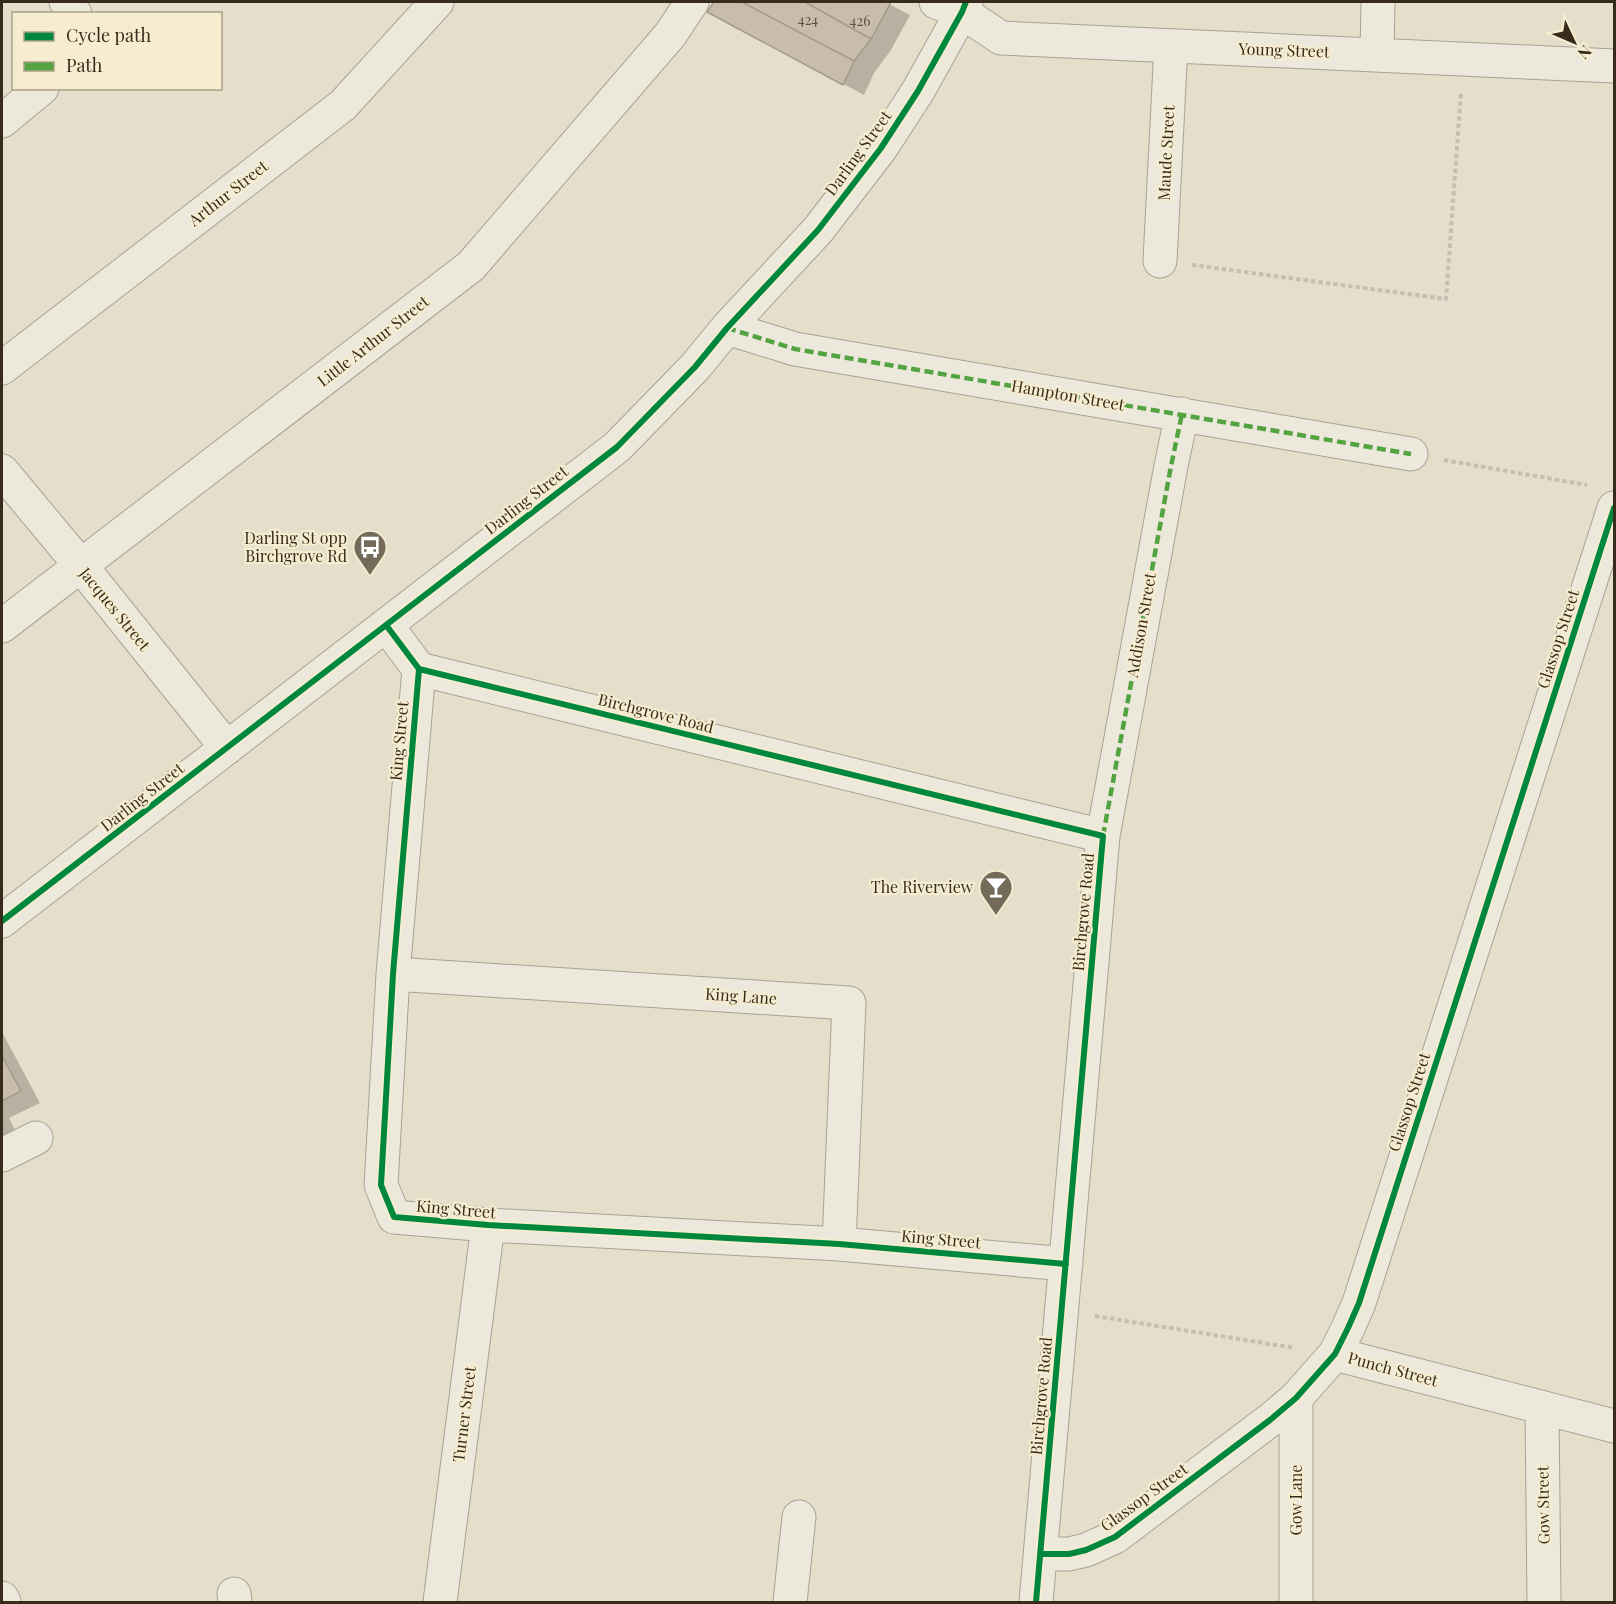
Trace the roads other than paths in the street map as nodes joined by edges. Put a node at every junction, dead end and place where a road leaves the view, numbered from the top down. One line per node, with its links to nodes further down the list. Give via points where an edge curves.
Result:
1 (437, 2): 12 (street, Arthur Street, via 343,105)
2 (692, 2): 17 (street, Little Arthur Street, via 670,35 471,266)
3 (1378, 2): 6 (street)
4 (955, 5): 5 (street, Young Street, via 1001,38); 11 (street, Darling Street, via 918,91 881,148 818,230)
5 (1171, 46): 6 (street, Young Street); 10 (street, Maude Street)
6 (1377, 54): 7 (street, Young Street)
7 (1614, 66)
8 (40, 90): 9 (street)
9 (2, 121)
10 (1160, 261)
11 (727, 328): 13 (street, Hampton Street, via 795,349); 18 (street, Darling Street, via 617,447)
12 (2, 368)
13 (1182, 414): 14 (street, Hampton Street); 22 (street, Addison Street)
14 (1411, 454)
15 (2, 471): 17 (street, Jacques Street)
16 (1603, 497): 30 (street, Glassop Street, via 1359,1303)
17 (81, 566): 19 (street, Little Arthur Street); 21 (street, Jacques Street)
18 (386, 625): 20 (street); 21 (street, Darling Street)
19 (2, 626)
20 (418, 669): 22 (street, Birchgrove Road); 24 (street, King Street)
21 (227, 748): 23 (street, Darling Street)
22 (1103, 836): 29 (street, Birchgrove Road)
23 (2, 921)
24 (393, 974): 27 (street, King Street, via 381,1185 394,1217); 28 (street, King Lane, via 849,1003)
25 (36, 1138): 26 (street)
26 (2, 1155)
27 (489, 1225): 28 (street, King Street); 38 (street, Turner Street)
28 (839, 1244): 29 (street, King Street)
29 (1066, 1264): 35 (street, Birchgrove Road)
30 (1335, 1354): 31 (street, Glassop Street); 32 (street, Punch Street)
31 (1296, 1398): 35 (street, Glassop Street, via 1115,1537 1069,1554); 41 (street, Gow Lane)
32 (1542, 1408): 33 (street, Punch Street); 42 (street, Gow Street)
33 (1614, 1426)
34 (799, 1517): 39 (street)
35 (1041, 1554): 40 (street, Birchgrove Road)
36 (2, 1598): 37 (street)
37 (4, 1602)
38 (440, 1602)
39 (790, 1602)
40 (1036, 1602)
41 (1296, 1602)
42 (1544, 1602)

